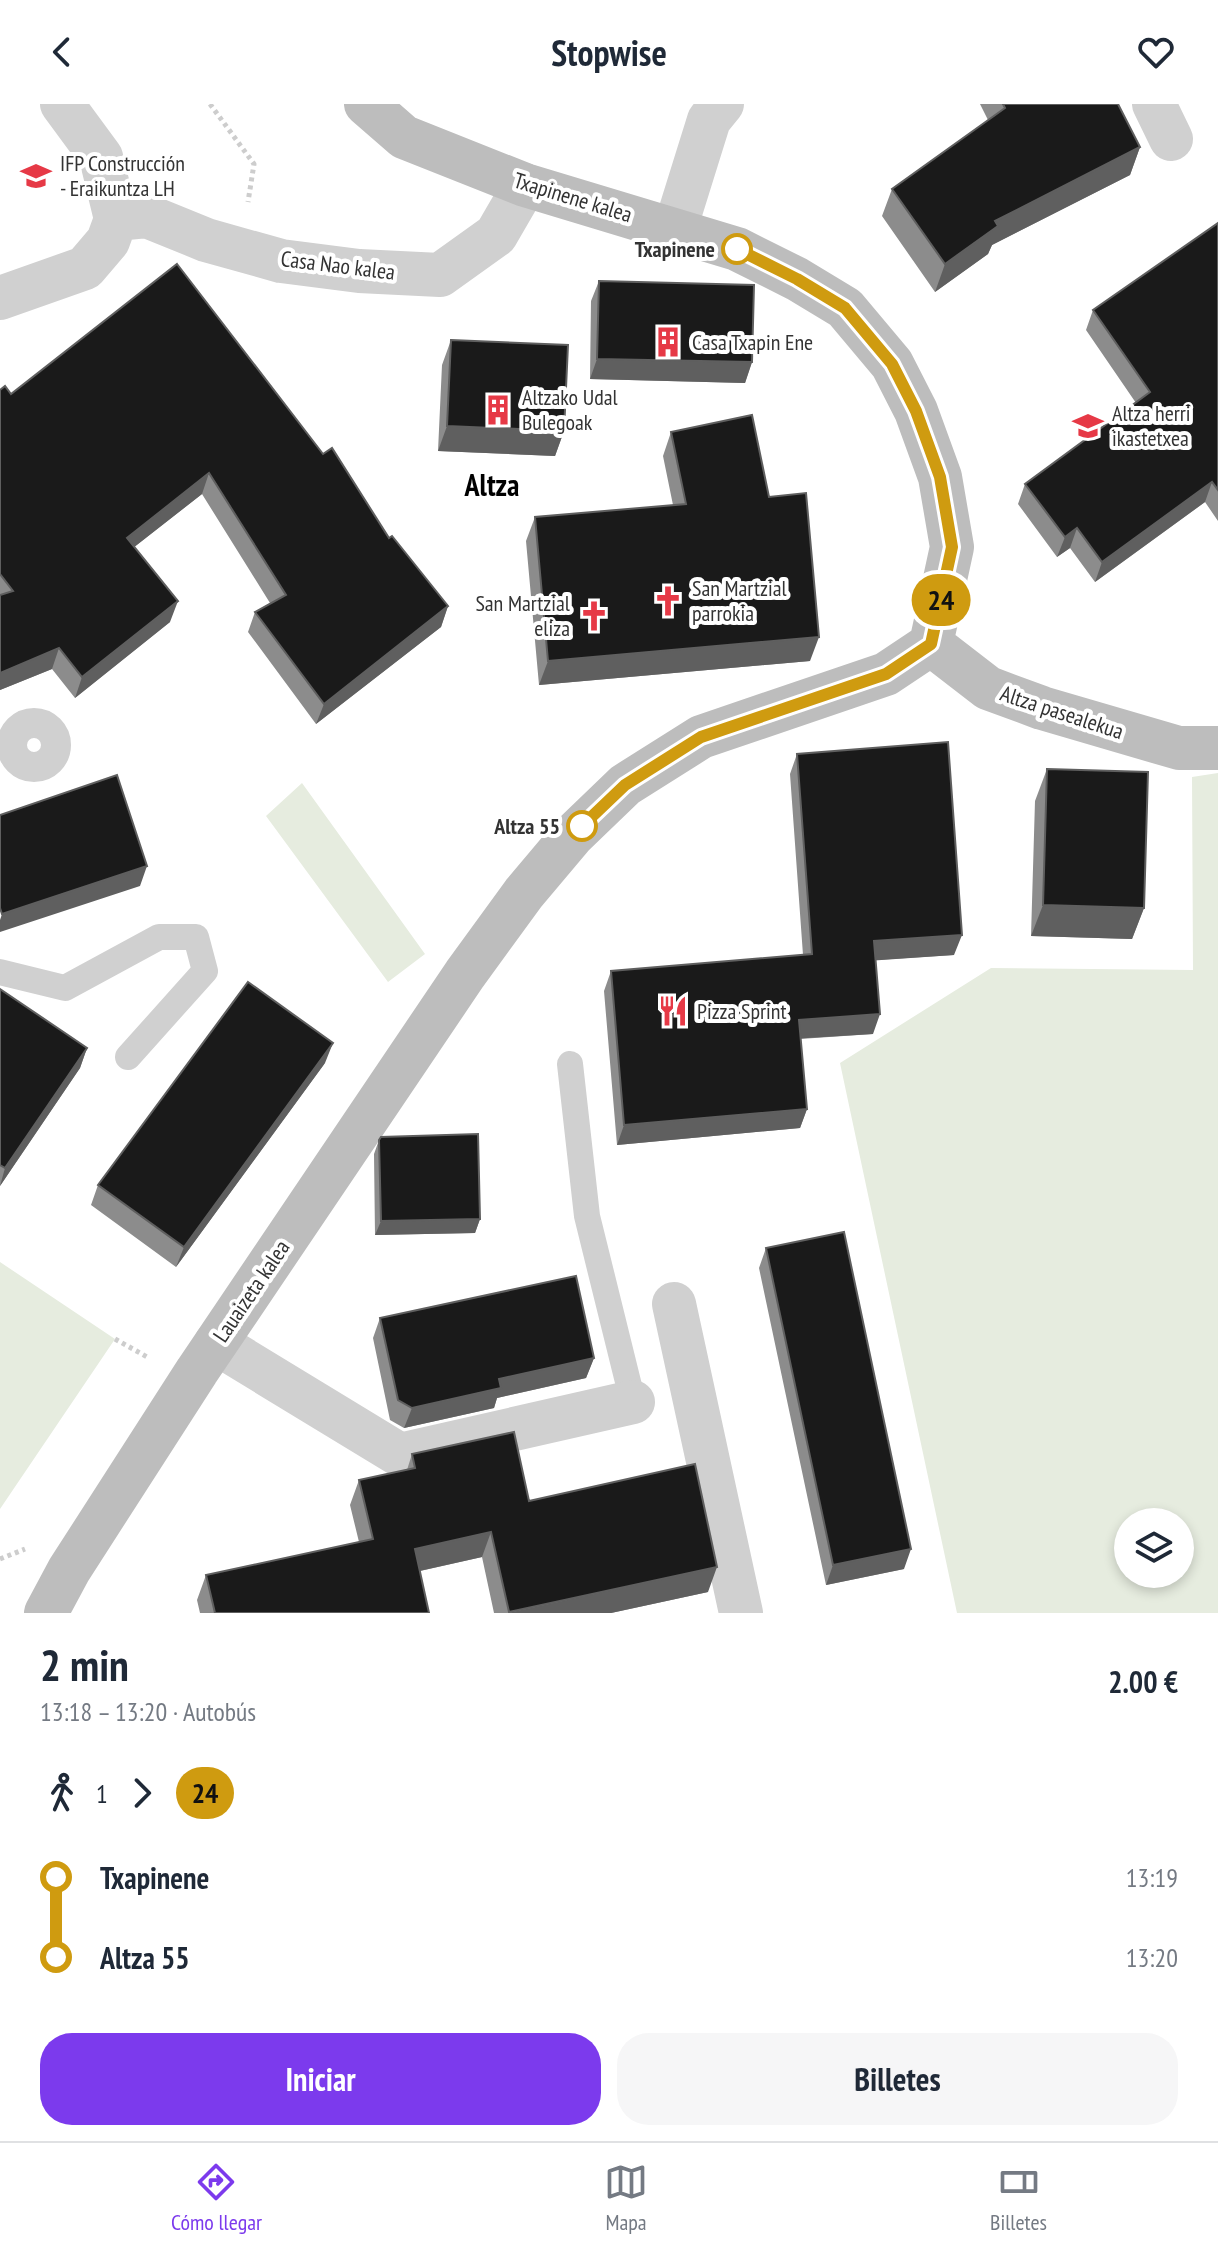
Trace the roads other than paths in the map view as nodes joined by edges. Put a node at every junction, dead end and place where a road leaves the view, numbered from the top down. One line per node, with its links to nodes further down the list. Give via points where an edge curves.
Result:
1 (62, 104): 5 (street, via 101,157)
2 (366, 104): 4 (street, Txapinene kalea, via 404,137)
3 (722, 104): 6 (street, via 709,120)
4 (525, 185): 5 (street, Casa Nao kalea, via 496,235 440,275 281,261 147,216); 6 (street, Txapinene kalea)
5 (116, 219): 7 (street, via 108,241 85,268)
6 (675, 229): 8 (street, Txapinene kalea, via 737,249 845,308 892,364 940,477 952,547)
7 (0, 298)
8 (931, 644): 9 (street, Altza pasealekua, via 988,688 1042,708 1179,748); 14 (street, Lauaizeta kalea, via 886,674 701,737 625,785 524,893)
9 (1218, 748)
10 (0, 972): 11 (lane, via 65,988 159,937 196,937 205,971)
11 (128, 1057)
12 (570, 1064): 15 (lane, via 587,1216)
13 (674, 1304): 17 (street)
14 (216, 1343): 15 (street, via 400,1455); 16 (street, Lauaizeta kalea)
15 (633, 1402)
16 (46, 1613)
17 (741, 1613)

